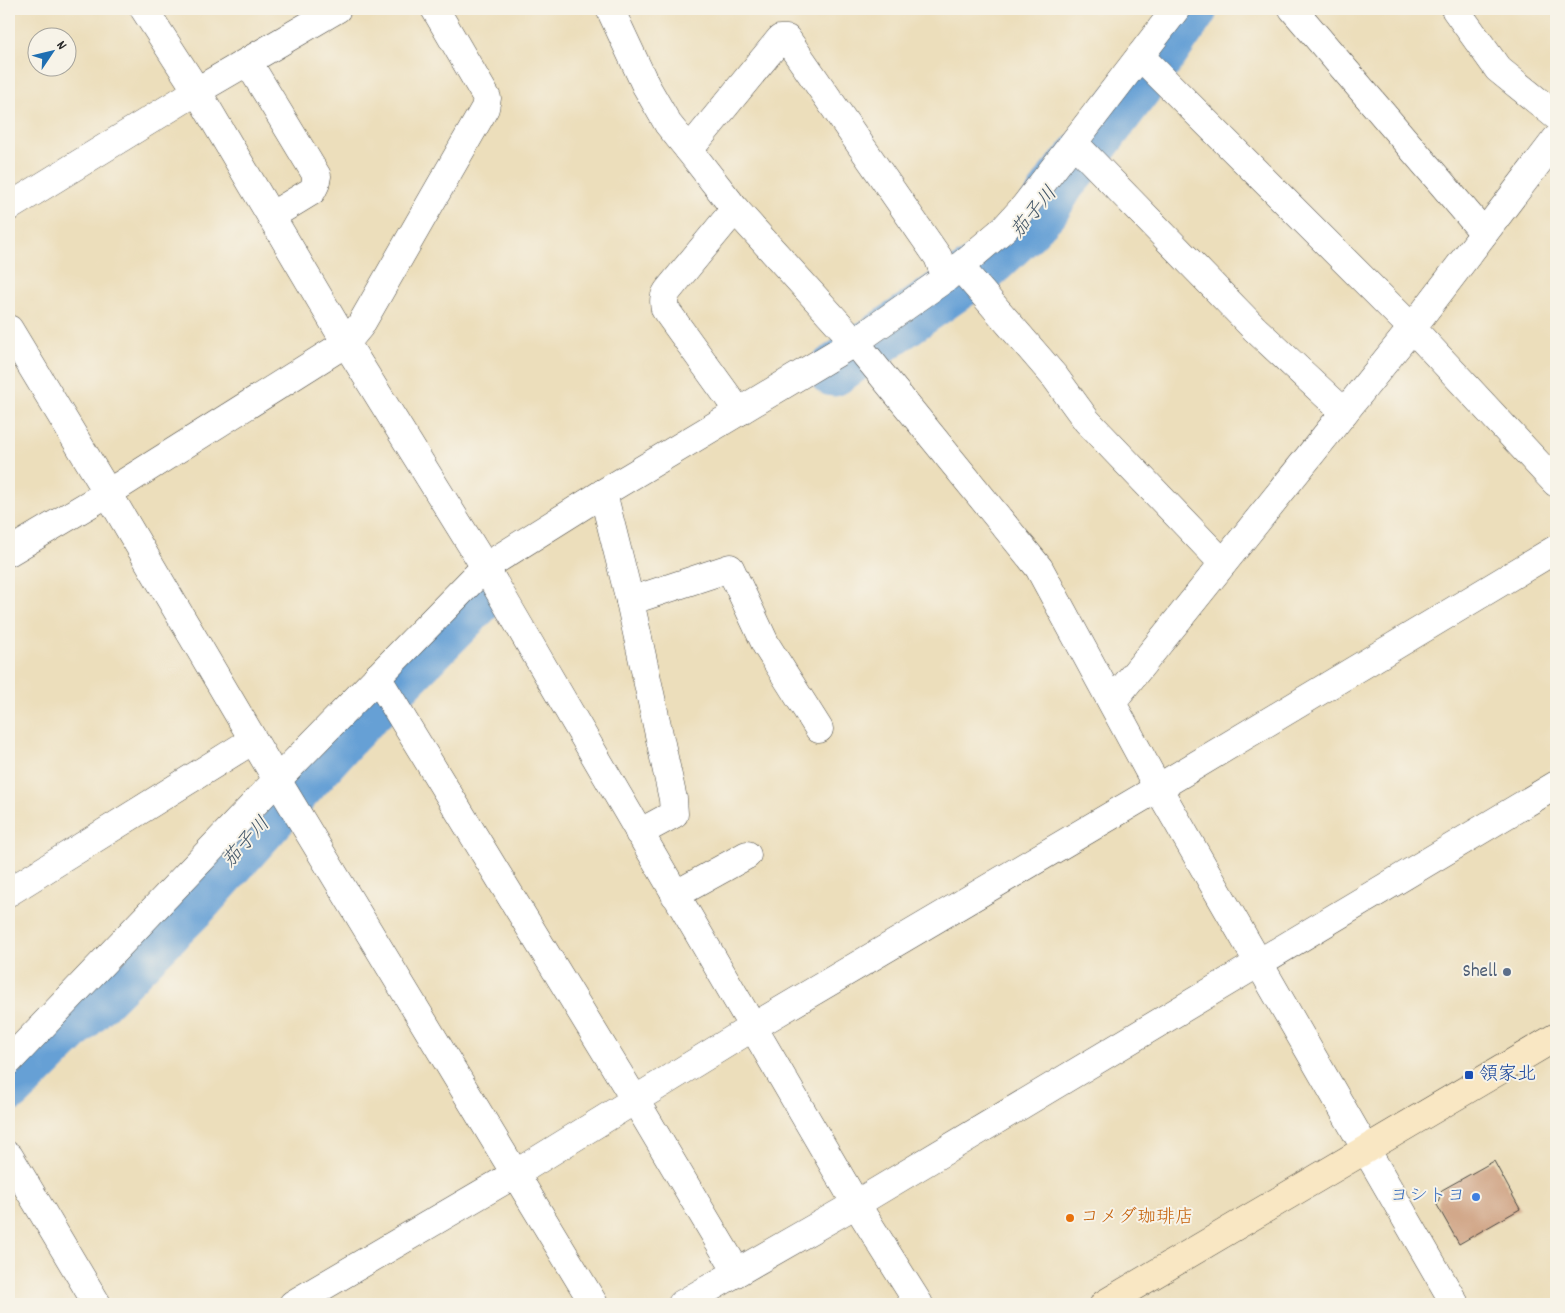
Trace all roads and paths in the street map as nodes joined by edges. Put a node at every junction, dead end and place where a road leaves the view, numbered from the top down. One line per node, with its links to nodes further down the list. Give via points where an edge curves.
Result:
1 (144, 9): 10 (street)
2 (337, 9): 8 (street)
3 (436, 9): 22 (street, via 486,98 485,108 360,326)
4 (610, 9): 13 (street, via 646,86)
5 (1175, 9): 9 (street)
6 (1293, 9): 18 (street)
7 (1455, 9): 11 (street, via 1498,69)
8 (248, 62): 10 (street); 17 (street, via 317,176 312,191)
9 (1148, 64): 14 (street); 20 (street)
10 (197, 91): 15 (street); 17 (street)
11 (1556, 116)
12 (1556, 139): 18 (street)
13 (688, 150): 16 (street); 19 (street, via 780,39 787,39 938,257)
14 (1080, 151): 19 (street); 25 (street, via 1255,329)
15 (9, 207)
16 (735, 209): 23 (street); 24 (street, via 663,300 665,309)
17 (271, 216): 22 (street)
18 (1484, 233): 20 (street)
19 (961, 275): 23 (street); 31 (street, via 1055,378 1087,421)
20 (1412, 328): 25 (street); 26 (street)
21 (9, 329): 28 (street)
22 (346, 343): 28 (street); 32 (street)
23 (861, 348): 24 (street); 35 (street, via 1033,560)
24 (739, 412): 27 (street)
25 (1344, 412): 31 (street)
26 (1556, 483)
27 (603, 492): 32 (street); 33 (street)
28 (108, 493): 30 (street); 37 (street)
29 (1556, 549): 40 (street)
30 (9, 552)
31 (1223, 563): 35 (street)
32 (485, 567): 34 (street); 41 (street)
33 (630, 601): 36 (street, via 730,568 766,645); 41 (street, via 674,814)
34 (377, 677): 38 (street); 49 (street)
35 (1112, 702): 40 (street)
36 (820, 729)
37 (253, 740): 38 (street); 43 (street)
38 (277, 780): 48 (street); 52 (street)
39 (1556, 785): 45 (street)
40 (1158, 788): 45 (street); 46 (street)
41 (639, 833): 44 (street)
42 (746, 855): 44 (street)
43 (9, 892)
44 (675, 895): 46 (street)
45 (1259, 964): 50 (street); 53 (street)
46 (753, 1027): 49 (street); 53 (street)
47 (1556, 1037): 50 (street)
48 (9, 1061)
49 (635, 1100): 52 (street); 54 (street)
50 (1367, 1149): 60 (street); 61 (street)
51 (9, 1156): 55 (street)
52 (515, 1174): 56 (street); 57 (street)
53 (856, 1204): 54 (street); 59 (street)
54 (737, 1272): 58 (street)
55 (97, 1304)
56 (293, 1304)
57 (594, 1304)
58 (682, 1304)
59 (919, 1304)
60 (1104, 1304)
61 (1455, 1304)

